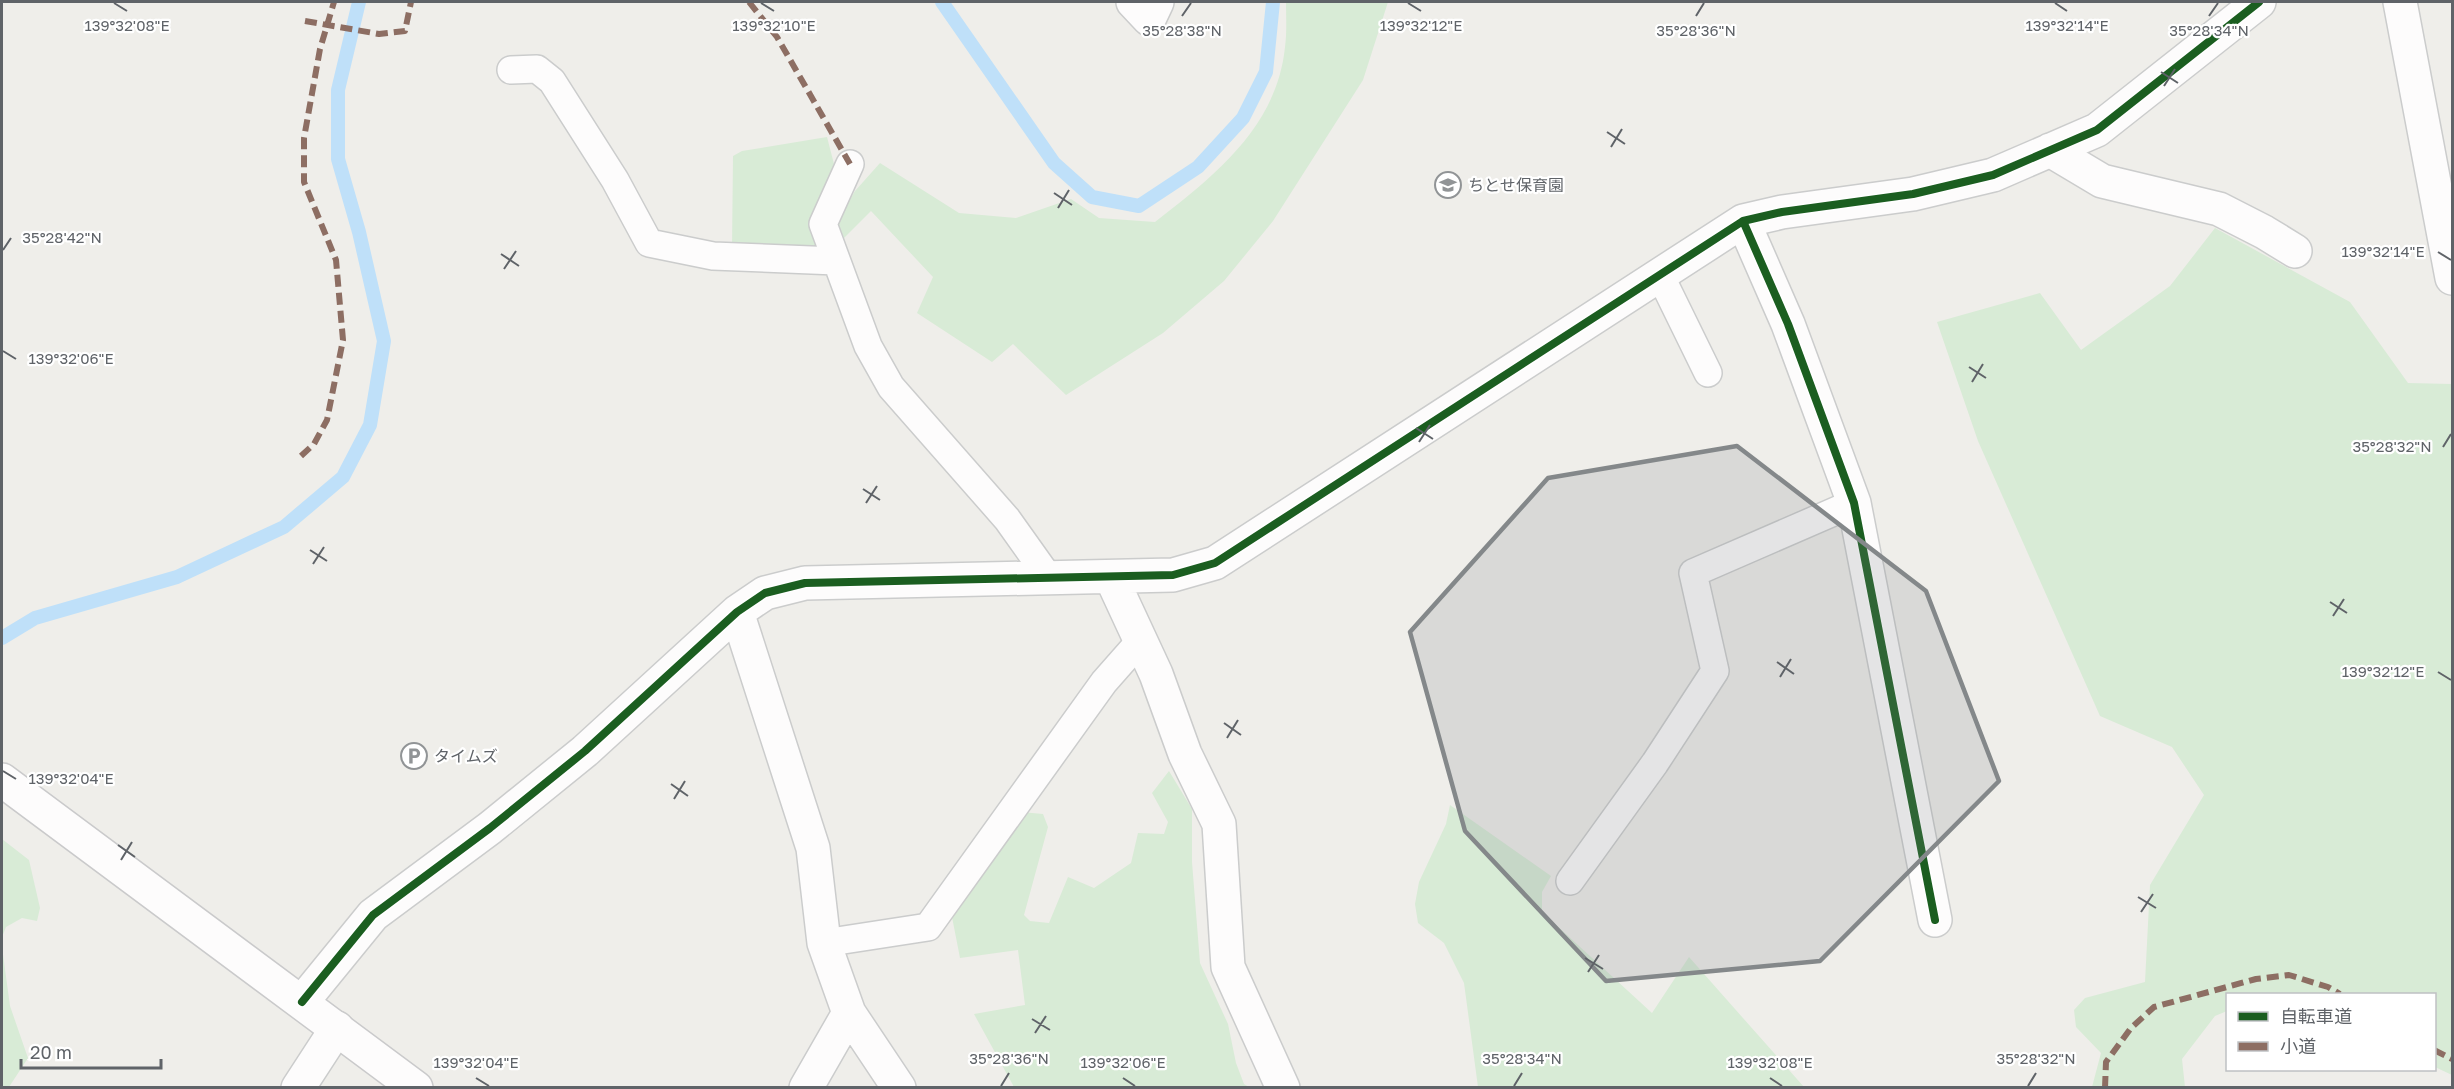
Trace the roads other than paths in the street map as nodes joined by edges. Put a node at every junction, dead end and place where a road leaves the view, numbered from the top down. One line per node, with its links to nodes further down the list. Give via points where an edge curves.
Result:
1 (1134, 2): 2 (street, via 1149,19)
2 (1157, 2)
3 (2259, 2): 6 (street, via 2097,130)
4 (2400, 2): 12 (street)
5 (512, 70): 10 (lane, via 537,69 552,81 615,180 649,243 713,256)
6 (2050, 150): 8 (street, via 1993,175 1913,194); 9 (street, via 2102,181 2219,209)
7 (850, 164): 10 (lane, via 823,224)
8 (1743, 221): 11 (street); 14 (street, via 1788,324)
9 (2295, 251)
10 (836, 261): 16 (lane, via 868,346 891,387 1007,519)
11 (1660, 275): 13 (lane); 15 (street, via 1215,563 1173,575)
12 (2452, 278)
13 (1708, 373)
14 (1854, 503): 20 (lane, via 1693,573 1715,671); 21 (street)
15 (1111, 577): 16 (street); 18 (street)
16 (1049, 578): 17 (street, via 805,583 765,592)
17 (737, 612): 22 (street, via 813,848); 23 (street, via 585,751 373,915)
18 (1141, 640): 22 (lane, via 1104,682 928,927); 30 (street, via 1185,754 1219,824 1228,967)
19 (2, 780): 23 (street)
20 (1570, 881)
21 (1935, 920)
22 (824, 943): 24 (street)
23 (302, 1002): 25 (street)
24 (849, 1013): 28 (street); 29 (street)
25 (337, 1028): 26 (street); 27 (street)
26 (298, 1088)
27 (416, 1088)
28 (806, 1088)
29 (899, 1088)
30 (1283, 1088)

